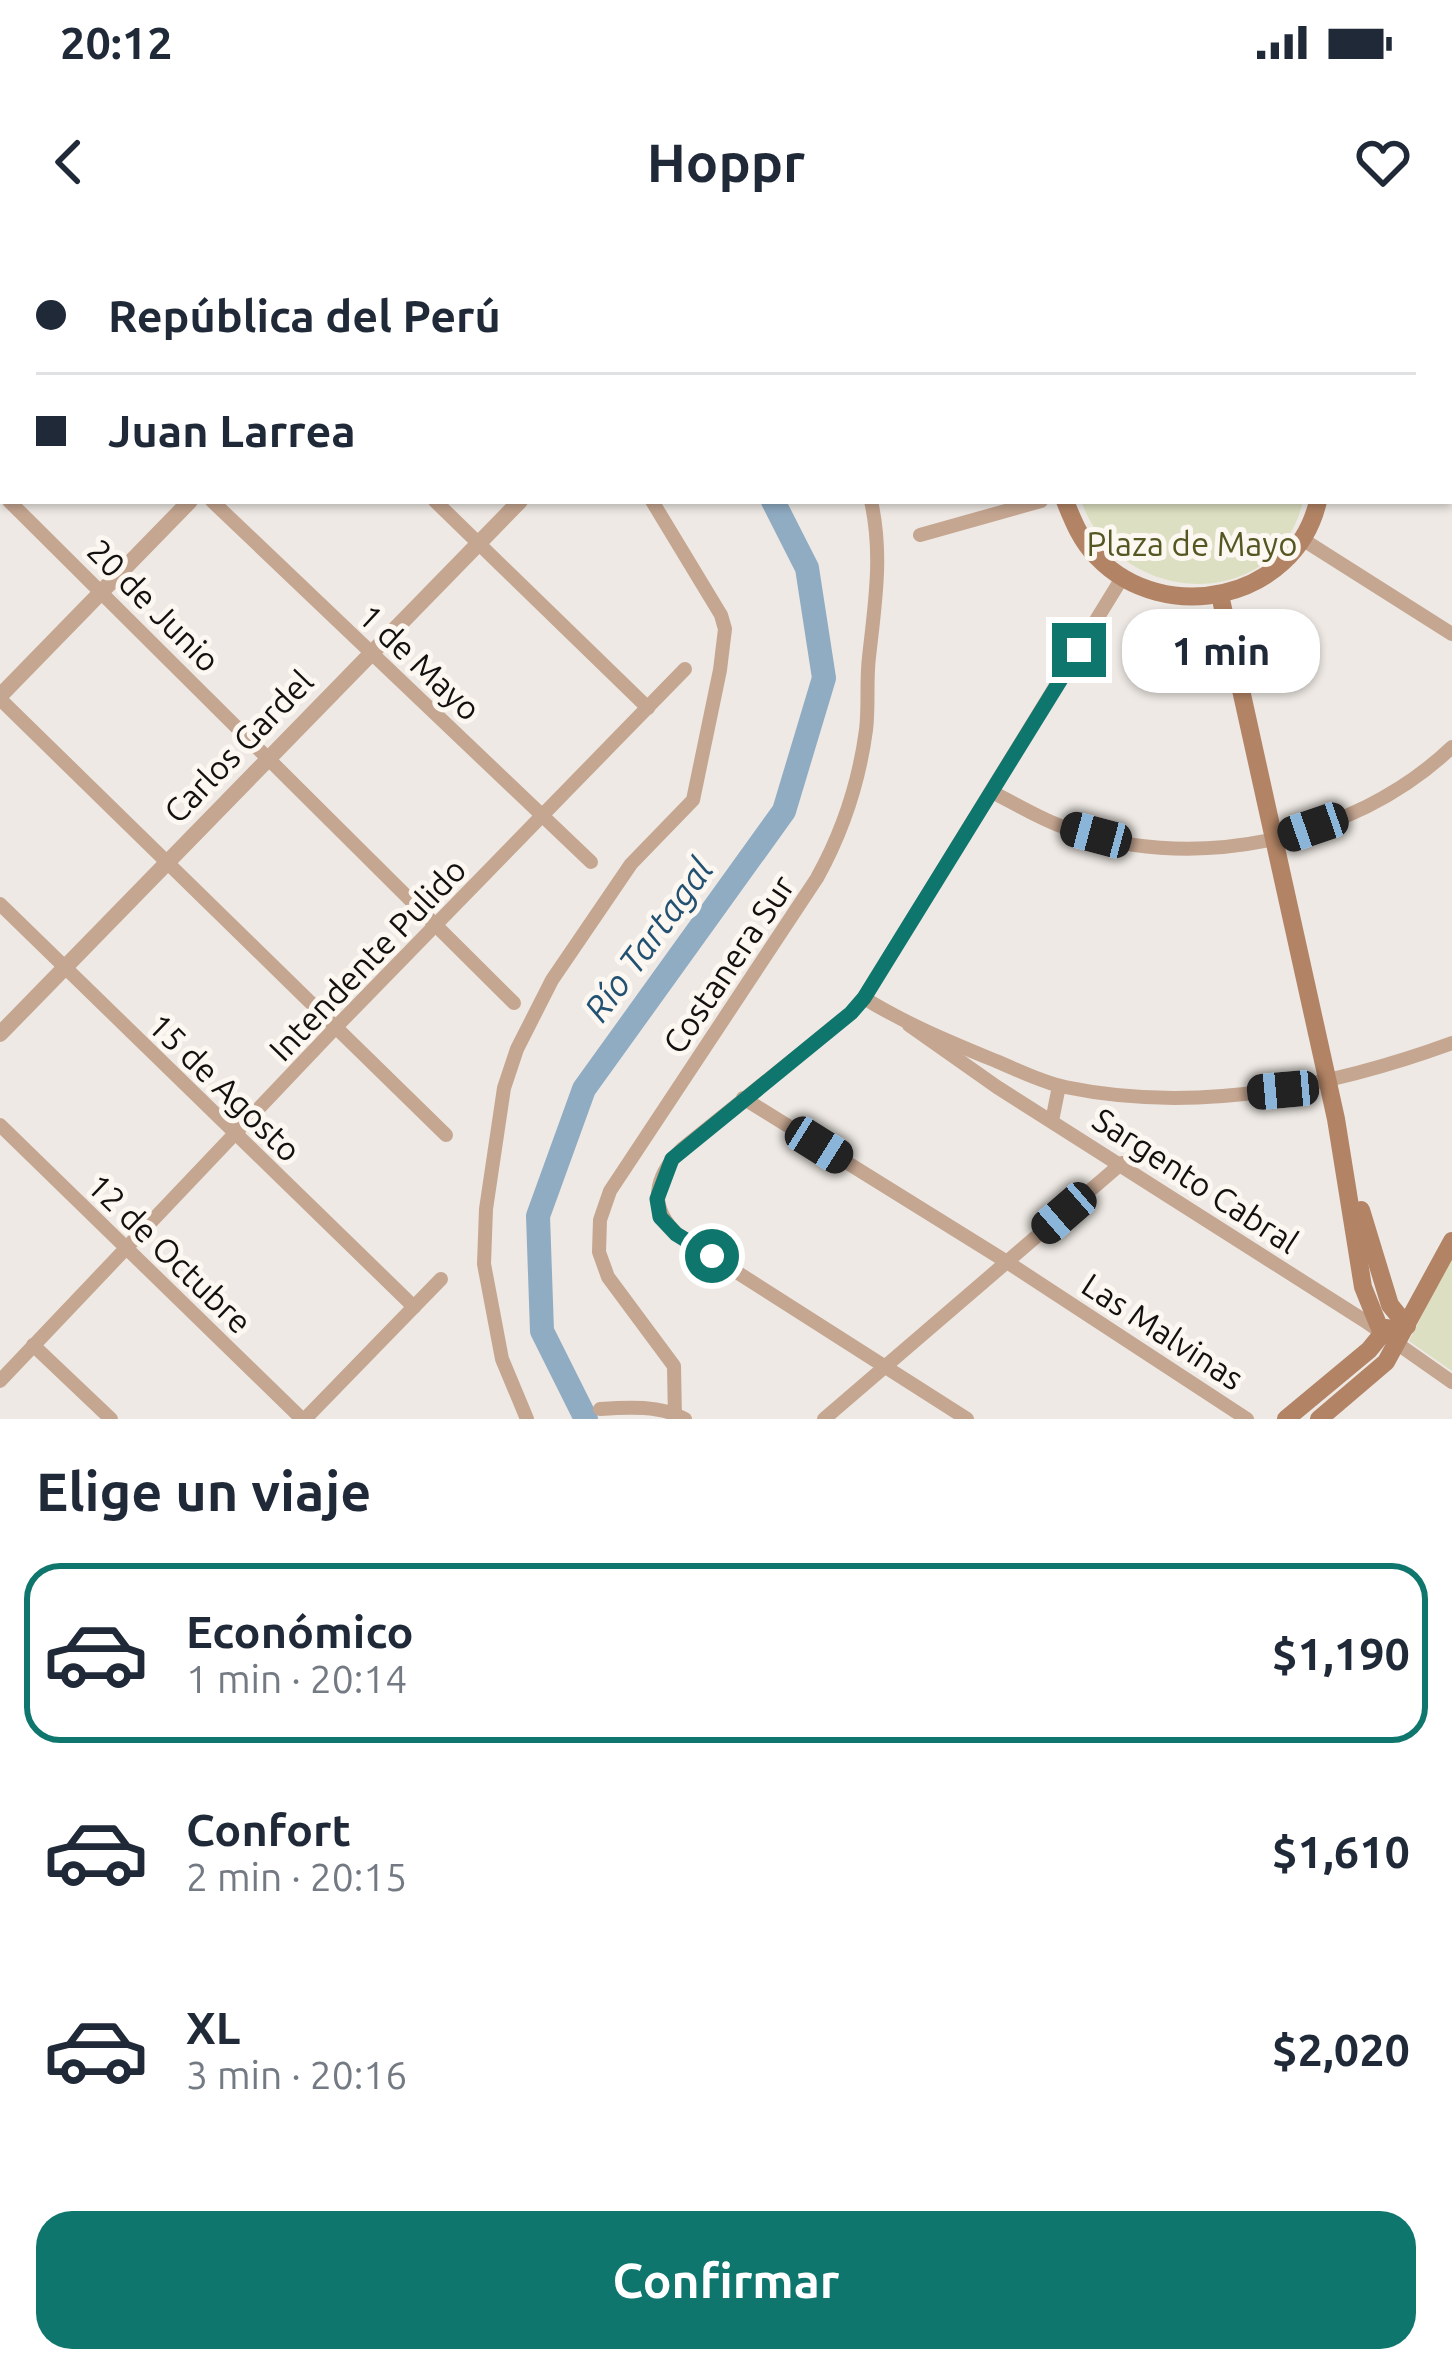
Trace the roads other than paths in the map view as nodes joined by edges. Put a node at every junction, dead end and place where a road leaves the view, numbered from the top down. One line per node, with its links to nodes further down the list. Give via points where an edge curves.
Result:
1 (12, 504): 15 (street, 20 de Junio)
2 (187, 504): 15 (street)
3 (215, 504): 18 (street, 1 de Mayo)
4 (438, 504): 13 (street)
5 (517, 504): 13 (street, Carlos Gardel)
6 (654, 504): 62 (street, via 721,615 720,670 693,800 632,864 552,980 504,1088 484,1264 502,1359)
7 (872, 504): 59 (street, Costanera Sur, via 878,594 866,729 835,846 610,1190 600,1220 608,1276 674,1366)
8 (1030, 504): 11 (street)
9 (1067, 504): 14 (main road, via 1095,556)
10 (1317, 504): 12 (main road)
11 (920, 535)
12 (1302, 539): 16 (main road, via 1280,565); 17 (street)
13 (479, 544): 18 (street, Carlos Gardel); 21 (street)
14 (1122, 578): 16 (main road, via 1153,592); 24 (street)
15 (102, 591): 20 (street); 23 (street, 20 de Junio)
16 (1220, 596): 26 (main road)
17 (1452, 634)
18 (371, 652): 23 (street, Carlos Gardel); 25 (street, 1 de Mayo)
19 (685, 669): 21 (street, Intendente Pulido)
20 (0, 698): 27 (street)
21 (648, 708): 25 (street, Intendente Pulido)
22 (1452, 747): 26 (street, via 1399,790)
23 (269, 757): 27 (street, Carlos Gardel); 30 (street, 20 de Junio)
24 (992, 792): 26 (street, via 1059,825 1133,844); 32 (street)
25 (544, 816): 28 (street, 1 de Mayo); 30 (street, Intendente Pulido)
26 (1271, 842): 38 (main road)
27 (167, 862): 31 (street, Carlos Gardel); 35 (street)
28 (591, 862)
29 (0, 904): 31 (street, 15 de Agosto)
30 (437, 924): 33 (street, 20 de Junio); 35 (street, Intendente Pulido)
31 (64, 966): 36 (street, Carlos Gardel); 45 (street, 15 de Agosto)
32 (864, 998): 34 (street); 40 (street)
33 (514, 1003)
34 (909, 1025): 39 (street); 42 (street, Sargento Cabral)
35 (337, 1026): 44 (street); 45 (street, Intendente Pulido)
36 (0, 1034)
37 (1452, 1043): 38 (street)
38 (1328, 1082): 39 (street, via 1210,1097); 41 (main road)
39 (1059, 1085): 42 (street)
40 (743, 1098): 49 (street, Las Malvinas); 55 (street, via 672,1159 657,1199 660,1217)
41 (1336, 1119): 52 (main road, via 1383,1287); 53 (main road, via 1364,1287)
42 (1052, 1121): 46 (street, Sargento Cabral)
43 (0, 1125): 48 (street, 12 de Octubre)
44 (446, 1135)
45 (236, 1136): 48 (street, Intendente Pulido); 51 (street, 15 de Agosto)
46 (1122, 1163): 49 (street); 53 (street, Sargento Cabral)
47 (1452, 1241): 52 (main road)
48 (126, 1248): 54 (street, Intendente Pulido); 61 (street, 12 de Octubre)
49 (1007, 1262): 55 (street); 65 (street, Las Malvinas)
50 (441, 1279): 51 (street)
51 (414, 1307): 61 (street)
52 (1402, 1321): 53 (main road)
53 (1390, 1340): 57 (street, Sargento Cabral); 66 (main road); 67 (main road, via 1385,1362)
54 (33, 1346): 56 (street, Intendente Pulido); 60 (street)
55 (886, 1366): 63 (street); 64 (street)
56 (0, 1381)
57 (1452, 1382)
58 (600, 1409): 59 (street)
59 (678, 1417)
60 (111, 1419)
61 (303, 1419)
62 (527, 1419)
63 (824, 1419)
64 (968, 1419)
65 (1247, 1419)
66 (1286, 1419)
67 (1319, 1419)

